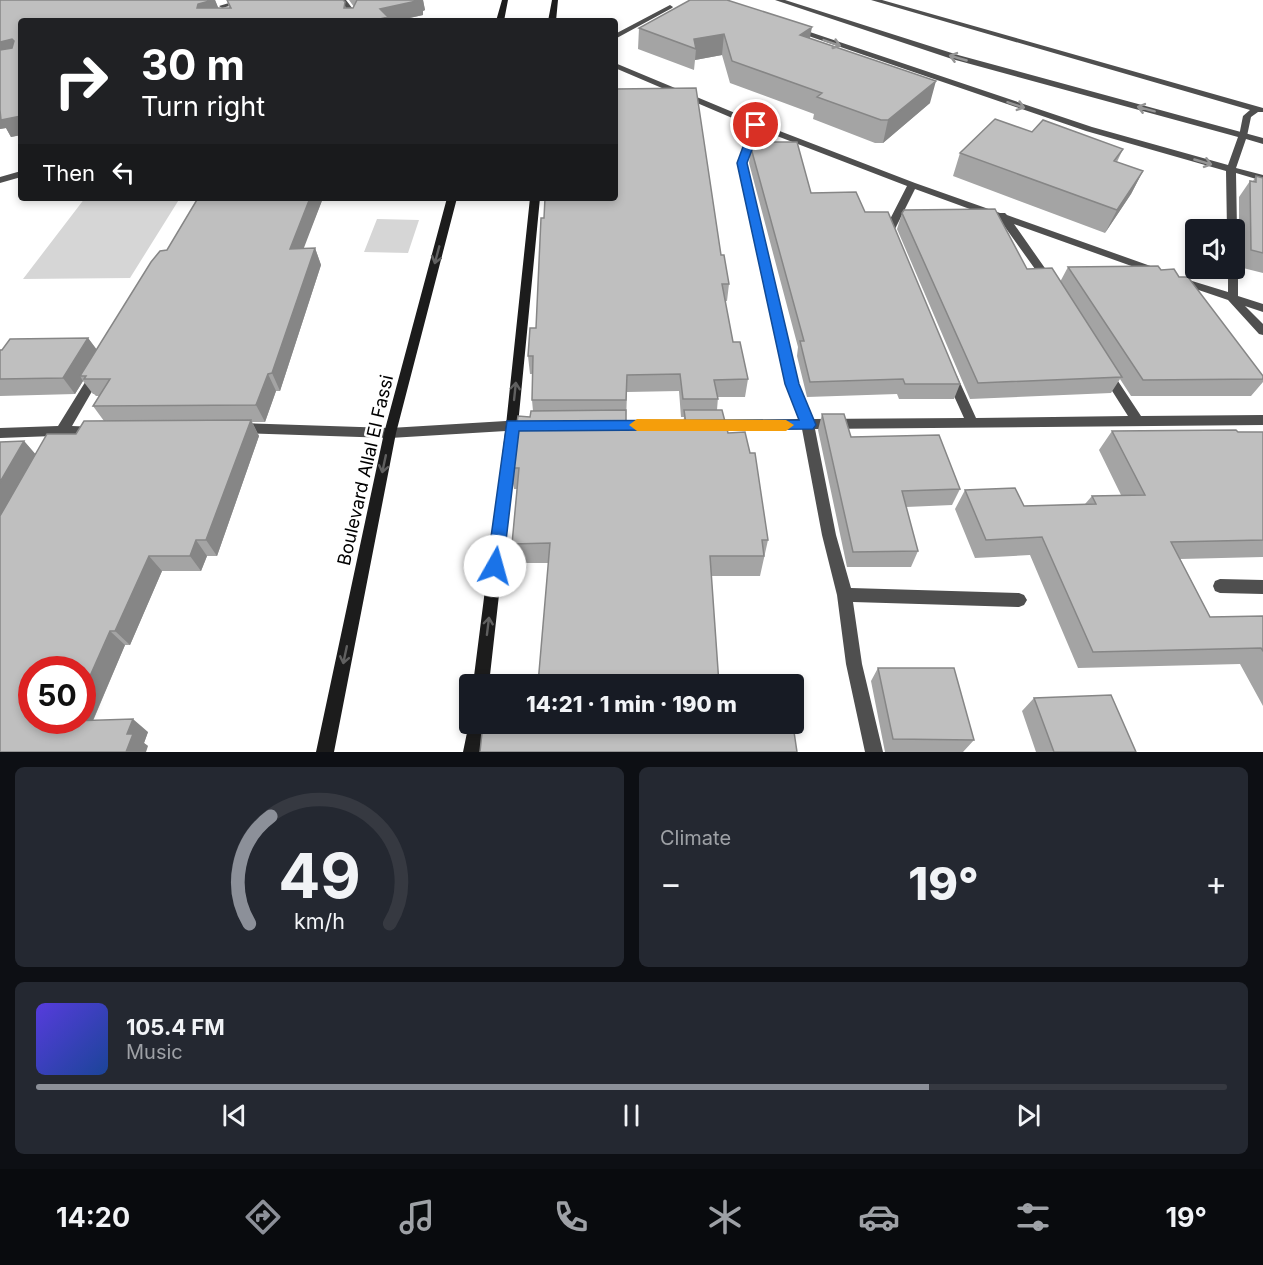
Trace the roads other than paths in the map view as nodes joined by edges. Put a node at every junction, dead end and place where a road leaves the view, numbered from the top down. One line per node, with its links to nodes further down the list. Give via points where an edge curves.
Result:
1 (248, 0): 7 (street)
2 (342, 0): 10 (street)
3 (505, 0): 11 (main road)
4 (555, 0): 12 (main road)
5 (778, 0): 18 (street, one-way to 5, via 955,57)
6 (874, 0): 16 (street)
7 (220, 3): 9 (street)
8 (670, 7): 14 (street)
9 (228, 17)
10 (354, 18)
11 (501, 18)
12 (552, 18)
13 (781, 25): 20 (street, one-way to 20, via 1089,129)
14 (618, 35)
15 (618, 66): 17 (street)
16 (1260, 110): 18 (street, via 1247,116)
17 (756, 125): 24 (street); 44 (street, via 742,163 792,384)
18 (1243, 136): 19 (street); 20 (street)
19 (1263, 141)
20 (1231, 170): 22 (street); 28 (street)
21 (18, 175): 23 (street)
22 (1263, 178)
23 (0, 180)
24 (912, 185): 27 (street); 29 (street, via 890,229)
25 (451, 201): 49 (main road, Boulevard Allal El Fassi, one-way to 49)
26 (535, 201): 41 (main road, one-way to 26)
27 (1001, 215): 31 (street); 32 (street)
28 (1232, 219)
29 (898, 250)
30 (1233, 279): 32 (street)
31 (1058, 294)
32 (1233, 300): 33 (street); 34 (street)
33 (1263, 308)
34 (1263, 331)
35 (105, 360): 47 (street)
36 (1100, 362): 38 (street)
37 (947, 367): 40 (street)
38 (1136, 419): 39 (street); 40 (street)
39 (1263, 420)
40 (972, 422): 44 (street)
41 (512, 425): 42 (street); 49 (street); 55 (main road, one-way to 41)
42 (536, 425)
43 (702, 425): 44 (street)
44 (808, 425): 53 (street, via 829,535)
45 (230, 428): 49 (street)
46 (107, 430): 47 (street)
47 (62, 431): 48 (street); 50 (street)
48 (0, 433)
49 (390, 433): 57 (main road, Boulevard Allal El Fassi, one-way to 57)
50 (51, 451)
51 (1220, 586): 52 (street)
52 (1263, 587)
53 (846, 595): 54 (street); 59 (street, via 855,664)
54 (1019, 600)
55 (482, 674)
56 (474, 734): 58 (main road)
57 (325, 752)
58 (472, 752)
59 (874, 752)

